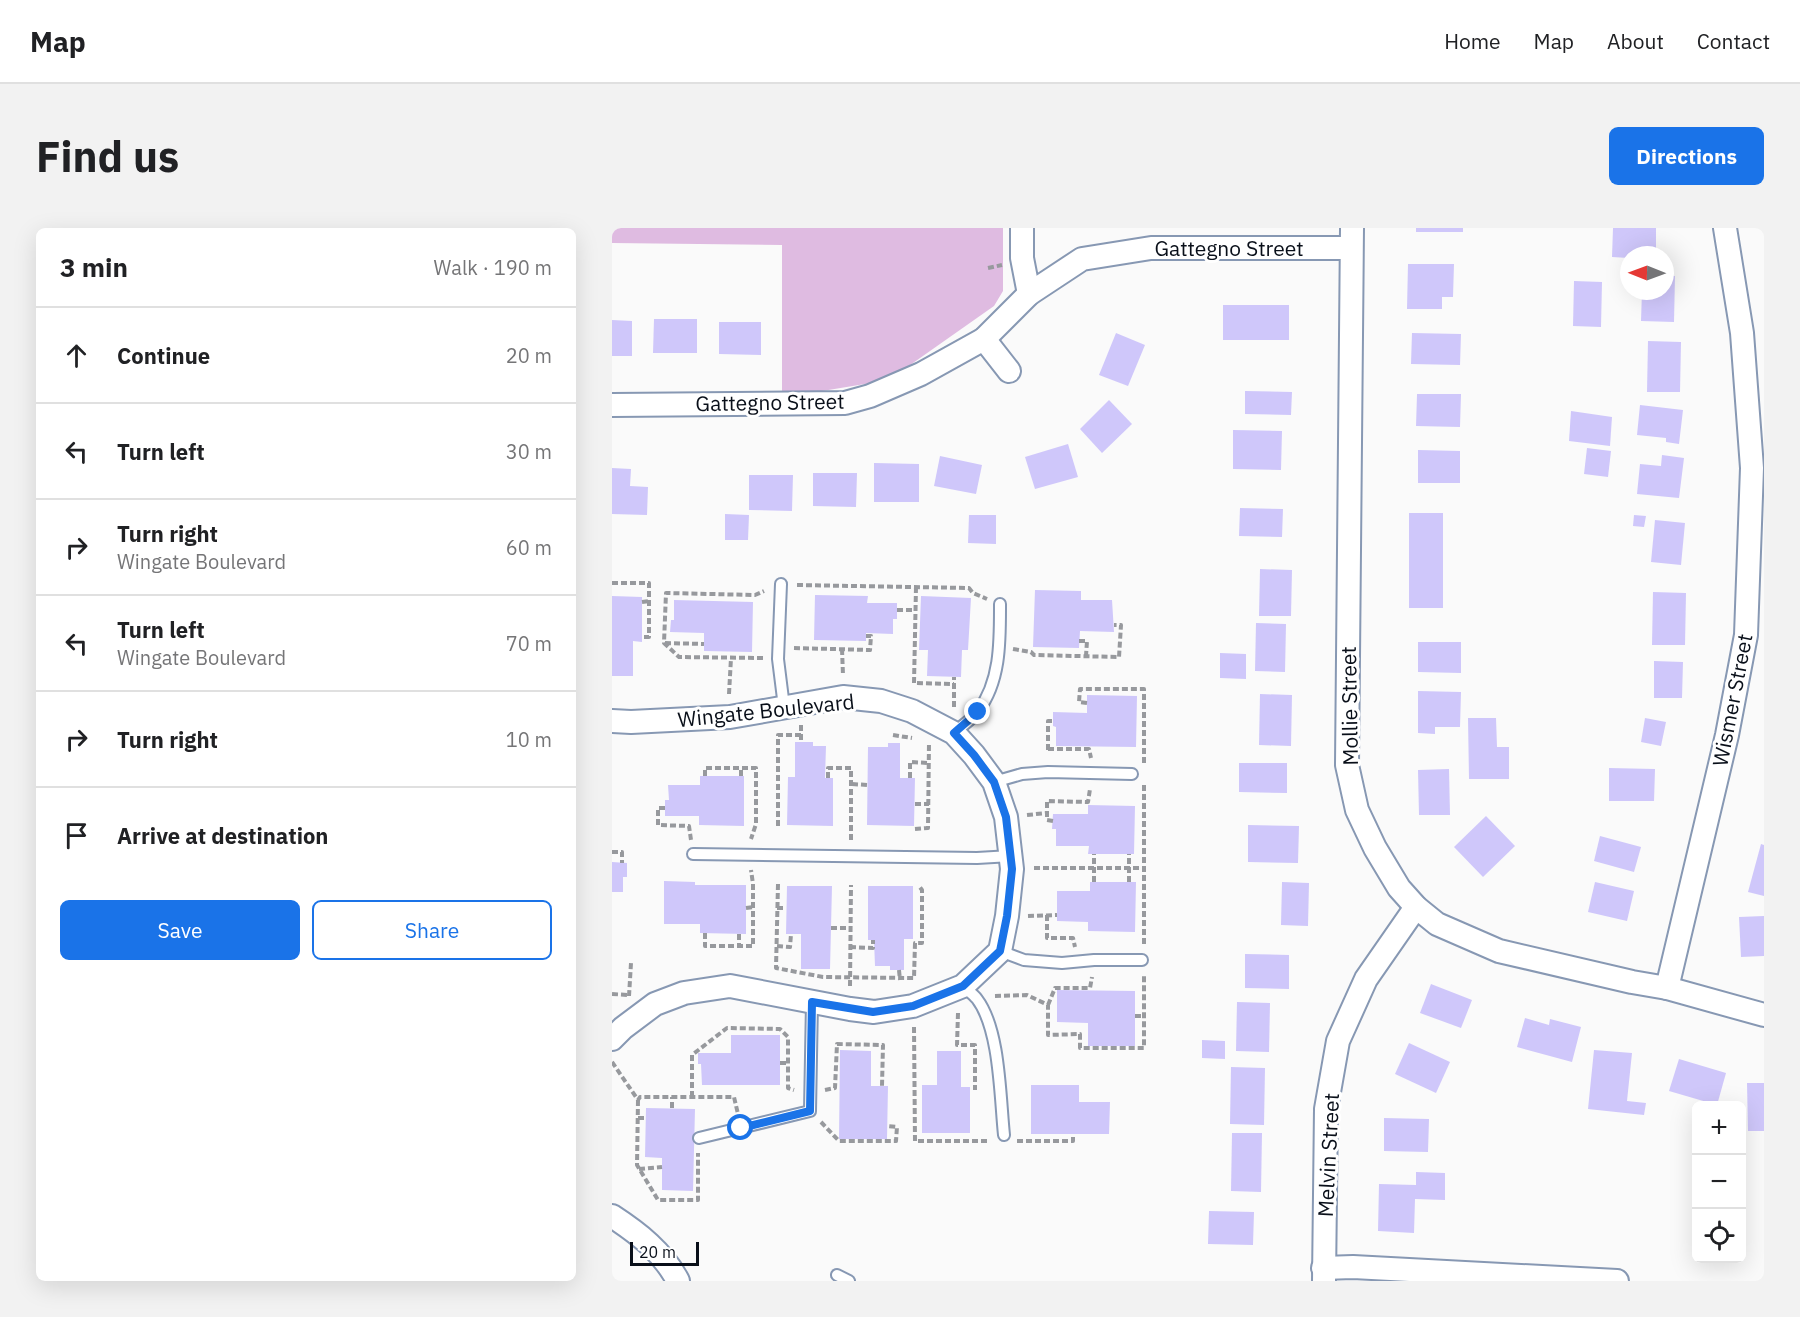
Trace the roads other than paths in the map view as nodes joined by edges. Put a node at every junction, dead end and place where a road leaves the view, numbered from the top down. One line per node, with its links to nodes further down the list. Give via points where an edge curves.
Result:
1 (1022, 228): 4 (street, via 1022,258)
2 (1725, 228): 20 (street, Wismer Street, via 1742,333 1752,468 1746,635 1727,735)
3 (1351, 238): 4 (street, Gattegno Street, via 1151,248 1082,259); 17 (street, Mollie Street, via 1347,765 1357,810 1375,848 1399,888)
4 (1029, 294): 5 (street, Gattegno Street)
5 (984, 339): 6 (street); 7 (street, Gattegno Street, via 921,374 845,403)
6 (1009, 371)
7 (612, 405)
8 (781, 585): 10 (lane, via 778,659)
9 (1000, 604): 12 (lane, via 999,655 991,687 978,712)
10 (784, 706): 11 (street, Wingate Boulevard, via 730,717); 12 (street, Wingate Boulevard, via 843,698 881,701)
11 (612, 721)
12 (954, 725): 14 (street, Wingate Boulevard)
13 (1132, 774): 14 (lane, via 1048,772)
14 (994, 782): 16 (street, Wingate Boulevard)
15 (693, 854): 16 (lane, via 977,858)
16 (1017, 862): 18 (street, Wingate Boulevard, via 1012,869)
17 (1416, 907): 20 (street, Mollie Street, via 1437,924 1498,951); 29 (street, Melvin Street, via 1366,979 1338,1041 1326,1109)
18 (1000, 951): 19 (lane, via 1024,960 1052,962); 21 (street)
19 (1143, 960)
20 (1667, 988): 23 (street, Mollie Street)
21 (961, 994): 22 (street, via 873,1012); 25 (lane, via 977,999 988,1021 995,1047)
22 (812, 1002): 24 (street, via 730,986 684,993 655,1004); 26 (lane, via 810,1111)
23 (1764, 1015)
24 (612, 1039)
25 (1004, 1135)
26 (699, 1138)
27 (612, 1216): 30 (street, via 646,1240)
28 (837, 1275): 31 (lane)
29 (1323, 1275): 32 (street, via 1365,1268)
30 (678, 1281)
31 (849, 1281)
32 (1617, 1281)

